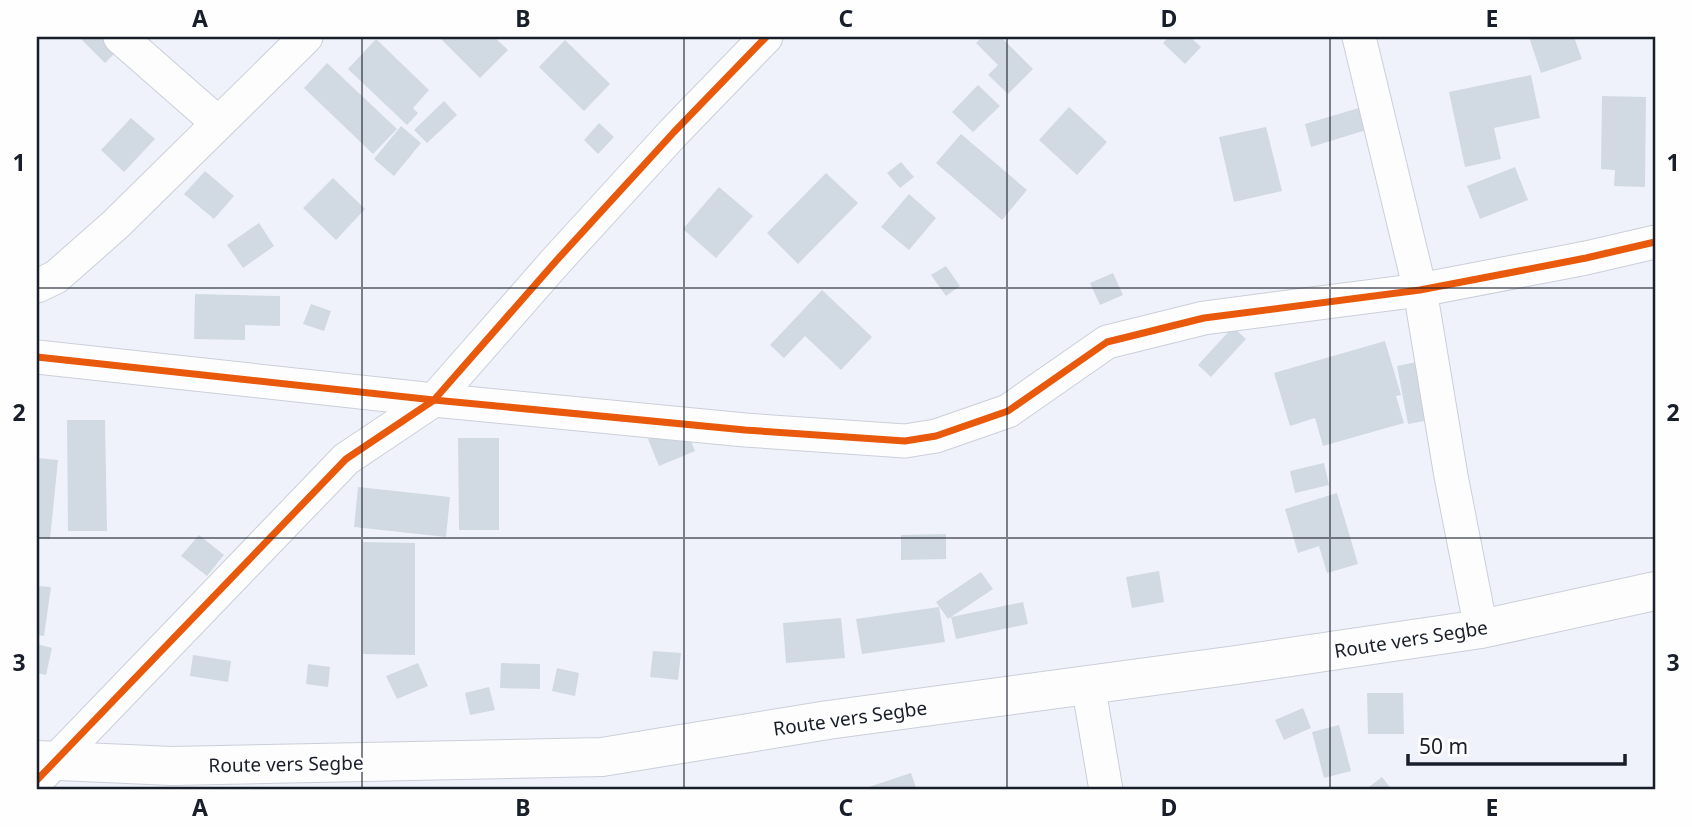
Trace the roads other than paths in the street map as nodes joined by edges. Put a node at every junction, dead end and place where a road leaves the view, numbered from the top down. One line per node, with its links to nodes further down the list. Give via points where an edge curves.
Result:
1 (120, 37): 5 (street)
2 (306, 37): 5 (street)
3 (766, 37): 10 (street, via 555,261)
4 (1359, 37): 8 (street)
5 (218, 122): 7 (street, via 116,224 56,277)
6 (1655, 242): 8 (street)
7 (37, 286)
8 (1420, 290): 10 (street, via 1204,318 1107,342 1008,411 905,442); 12 (street)
9 (37, 357): 10 (street)
10 (434, 401): 14 (street, via 346,459)
11 (1655, 591): 12 (main road, Route vers Segbe)
12 (1481, 629): 13 (main road, Route vers Segbe)
13 (1088, 684): 14 (main road, Route vers Segbe, via 602,757); 15 (street)
14 (43, 767)
15 (1107, 790)

